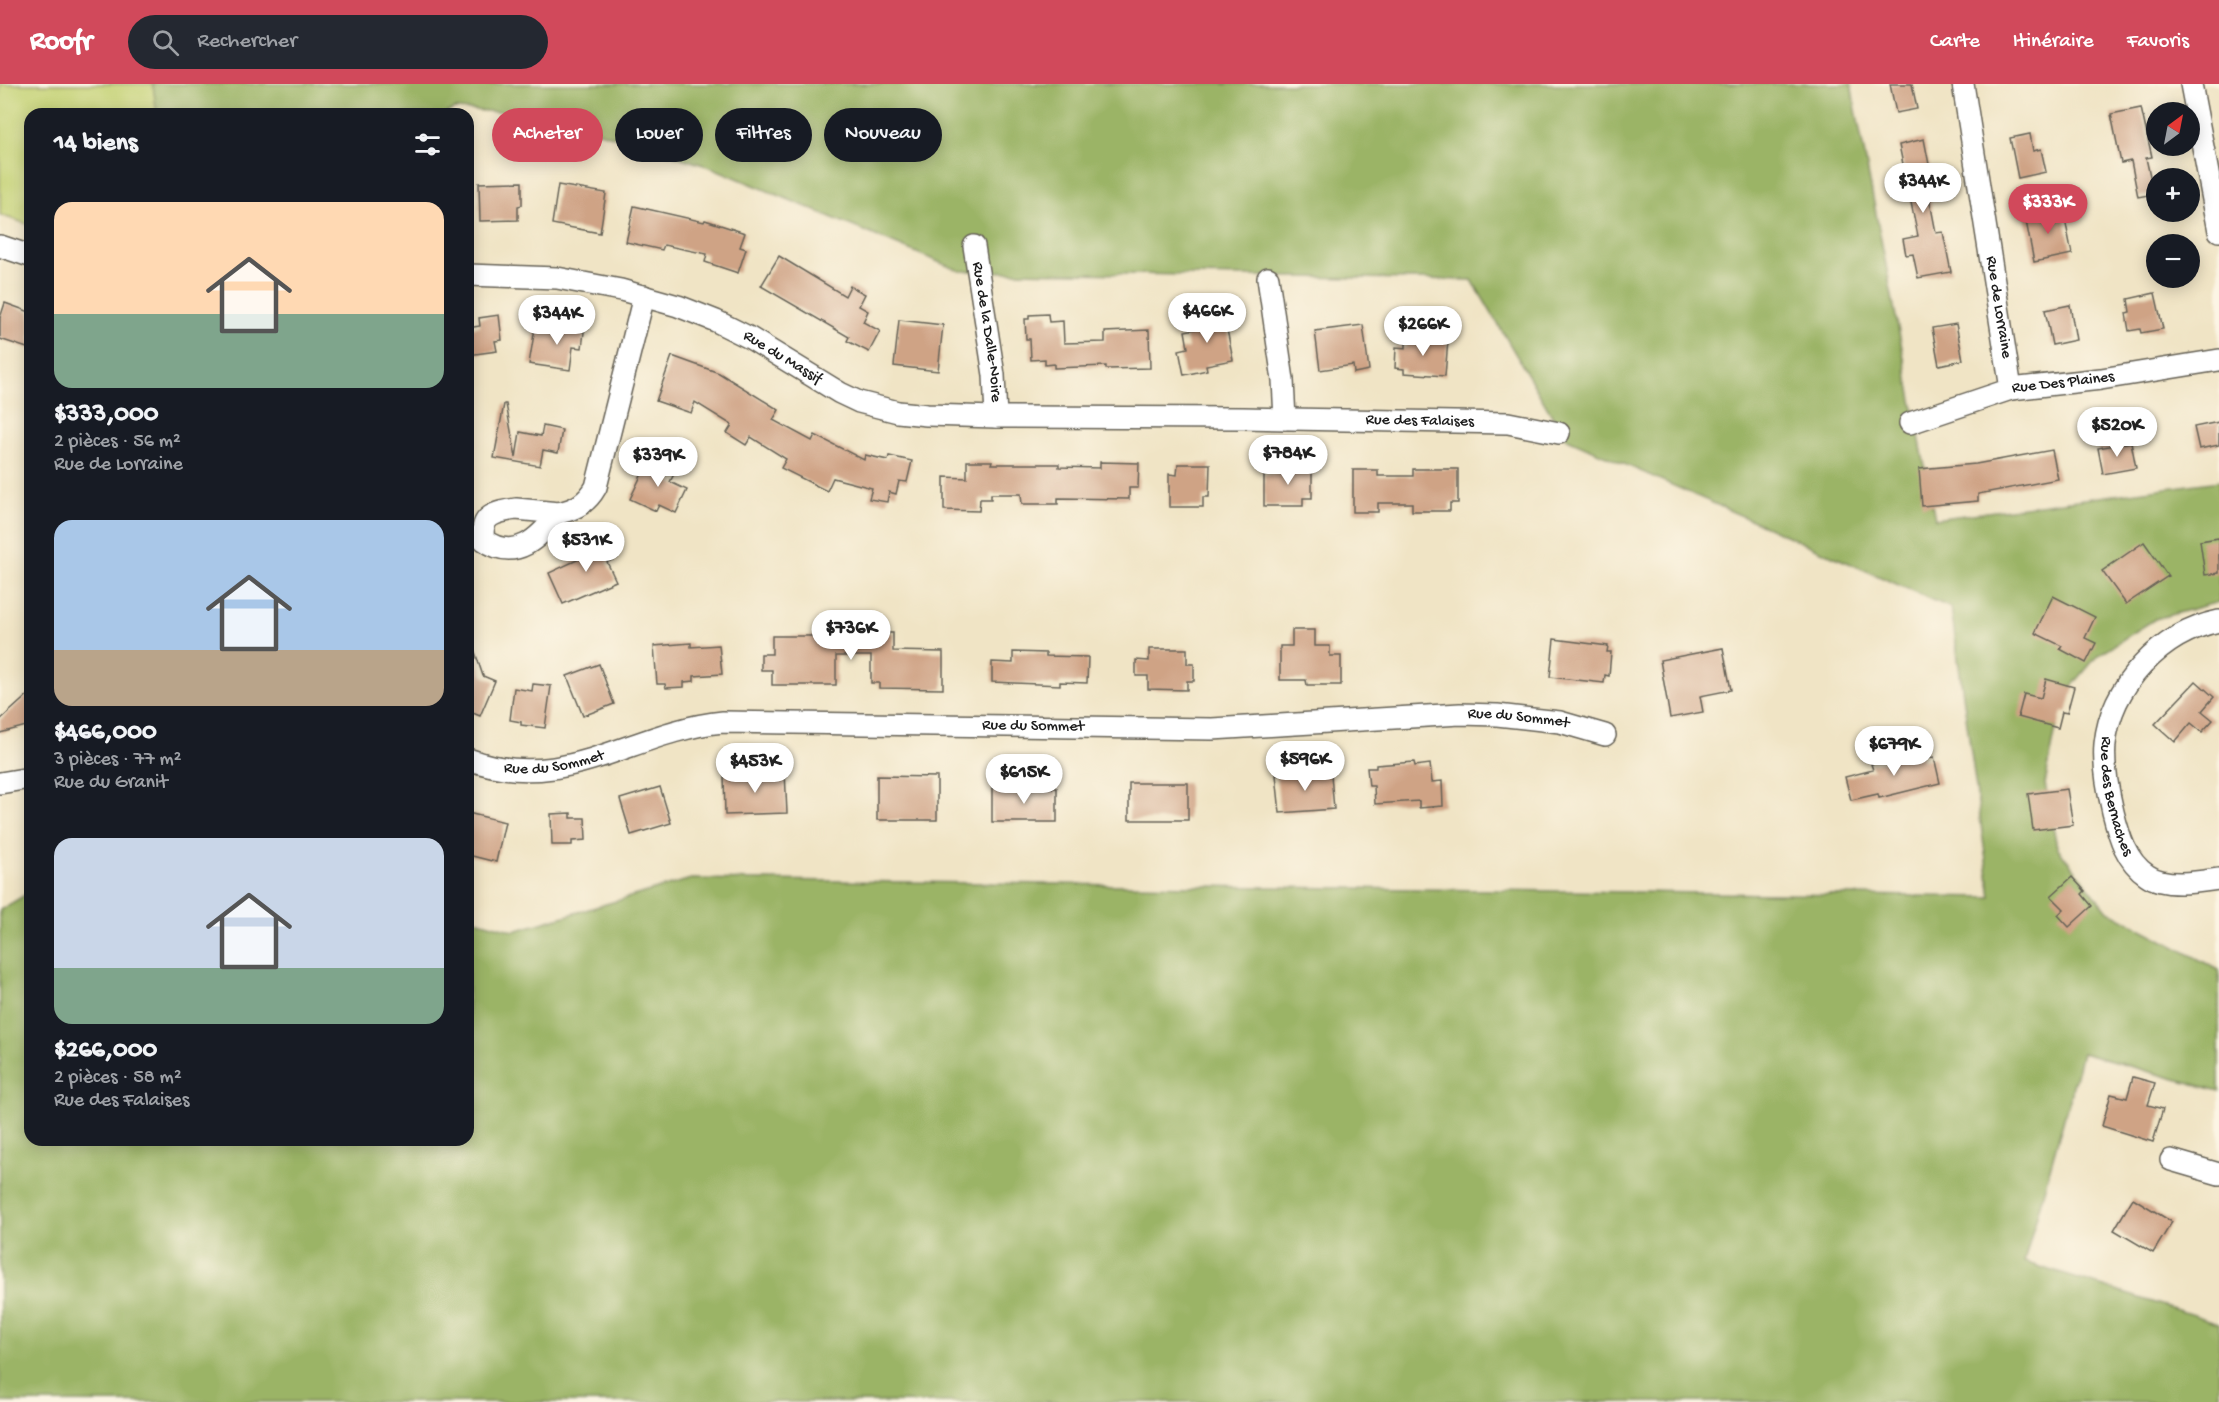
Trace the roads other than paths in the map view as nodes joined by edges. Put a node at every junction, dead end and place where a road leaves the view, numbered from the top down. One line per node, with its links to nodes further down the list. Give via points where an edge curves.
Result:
1 (1963, 84): 11 (street, Rue de Lorraine)
2 (2192, 84): 3 (street)
3 (2219, 231)
4 (0, 246): 6 (street)
5 (975, 246): 12 (street, Rue de la Dalle-Noire, via 994,375)
6 (24, 254)
7 (474, 275): 9 (street, Rue du Massif, via 557,278)
8 (1268, 278): 14 (street)
9 (644, 296): 12 (street, Rue du Massif, via 724,325 859,402 927,416); 17 (street, via 596,487 580,505)
10 (2219, 360): 11 (street, Rue Des Plaines)
11 (2011, 389): 15 (street, Rue Des Plaines)
12 (996, 417): 13 (street, Rue du Massif)
13 (1100, 417): 14 (street, Rue des Falaises)
14 (1285, 419): 16 (street, Rue des Falaises, via 1508,423)
15 (1910, 423)
16 (1559, 433)
17 (559, 513)
18 (2219, 621): 23 (street, Rue des Bernaches, via 2165,645 2148,658 2120,696 2110,717 2105,745 2108,793 2121,843 2132,860 2148,876 2170,883)
19 (1605, 735): 20 (street, Rue du Sommet, via 1560,722 1460,714 1229,729 734,722 674,730 581,764 551,770 506,769)
20 (474, 761)
21 (24, 779): 22 (street)
22 (0, 783)
23 (2219, 879)
24 (2171, 1160): 25 (street)
25 (2219, 1174)

